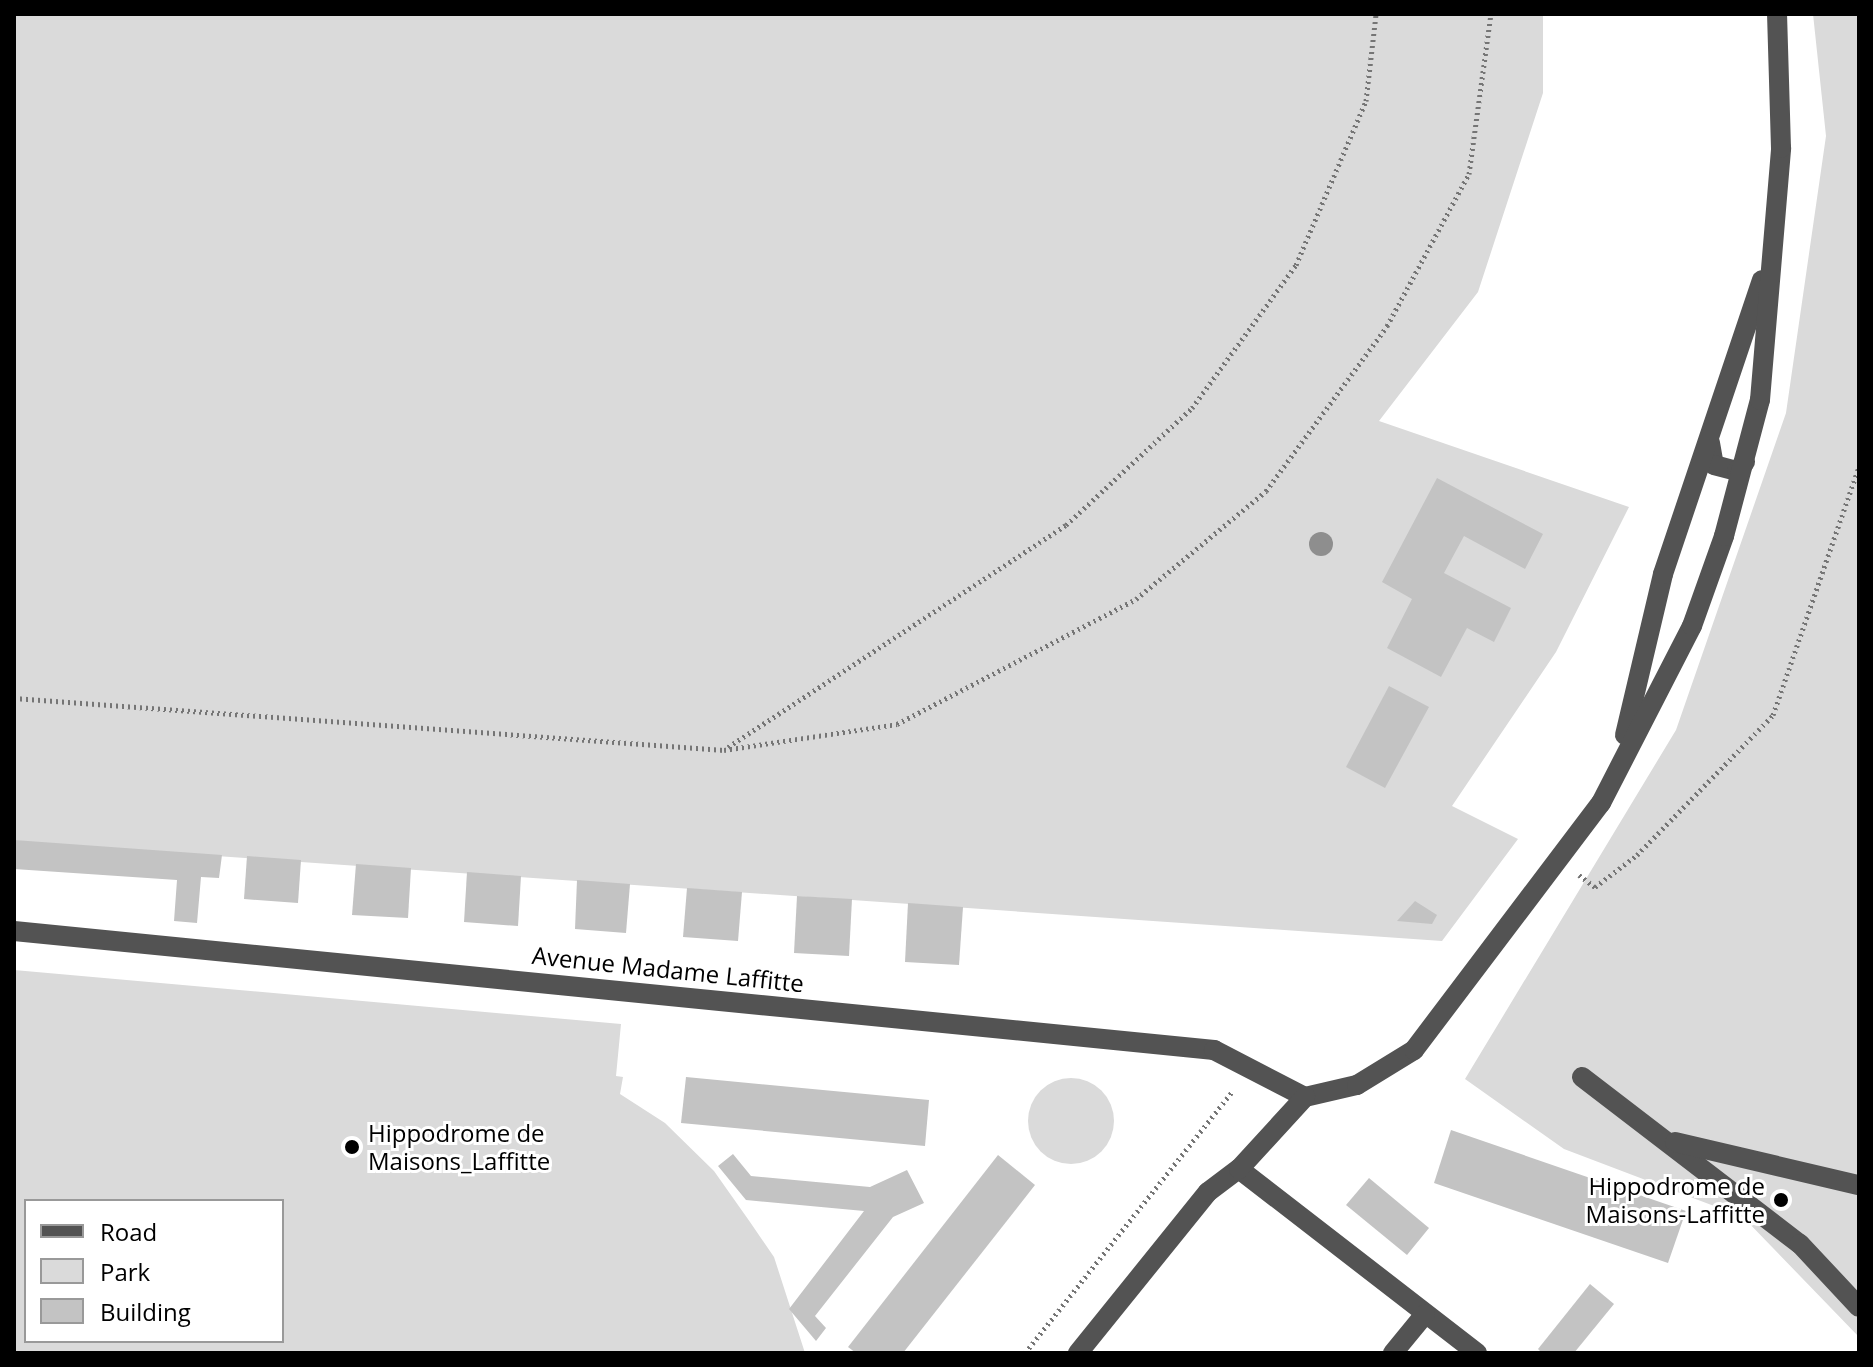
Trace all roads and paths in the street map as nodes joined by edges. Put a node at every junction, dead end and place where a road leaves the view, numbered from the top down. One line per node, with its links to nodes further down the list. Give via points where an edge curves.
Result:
1 (1376, 14): 11 (path, via 1366,101 1296,265 1192,408 1066,525)
2 (1491, 14): 11 (path, via 1469,174 1387,326 1266,491 1136,599 897,724)
3 (1777, 14): 4 (street, via 1781,148)
4 (1773, 246): 5 (street); 6 (street, via 1760,400)
5 (1710, 441): 6 (street, via 1714,465 1737,471); 8 (street, via 1663,574)
6 (1745, 462): 9 (street)
7 (1859, 466): 13 (path, via 1773,715 1637,855 1595,887)
8 (1655, 615): 9 (street, via 1689,616); 12 (street, via 1635,704)
9 (1692, 626): 12 (street)
10 (14, 698): 11 (path)
11 (724, 750)
12 (1601, 803): 13 (street)
13 (1559, 858): 17 (street, via 1414,1050 1357,1085)
14 (14, 931): 15 (street, Avenue Madame Laffitte, via 1214,1050)
15 (1251, 1069): 17 (street, Avenue Madame Laffitte); 23 (path)
16 (1582, 1077): 18 (street)
17 (1305, 1097): 19 (street)
18 (1667, 1141): 20 (street); 21 (street, via 1800,1244)
19 (1239, 1169): 22 (street); 24 (street, via 1208,1192)
20 (1859, 1185)
21 (1859, 1307)
22 (1425, 1314): 25 (street); 26 (street)
23 (1025, 1353)
24 (1078, 1353)
25 (1393, 1353)
26 (1477, 1353)

